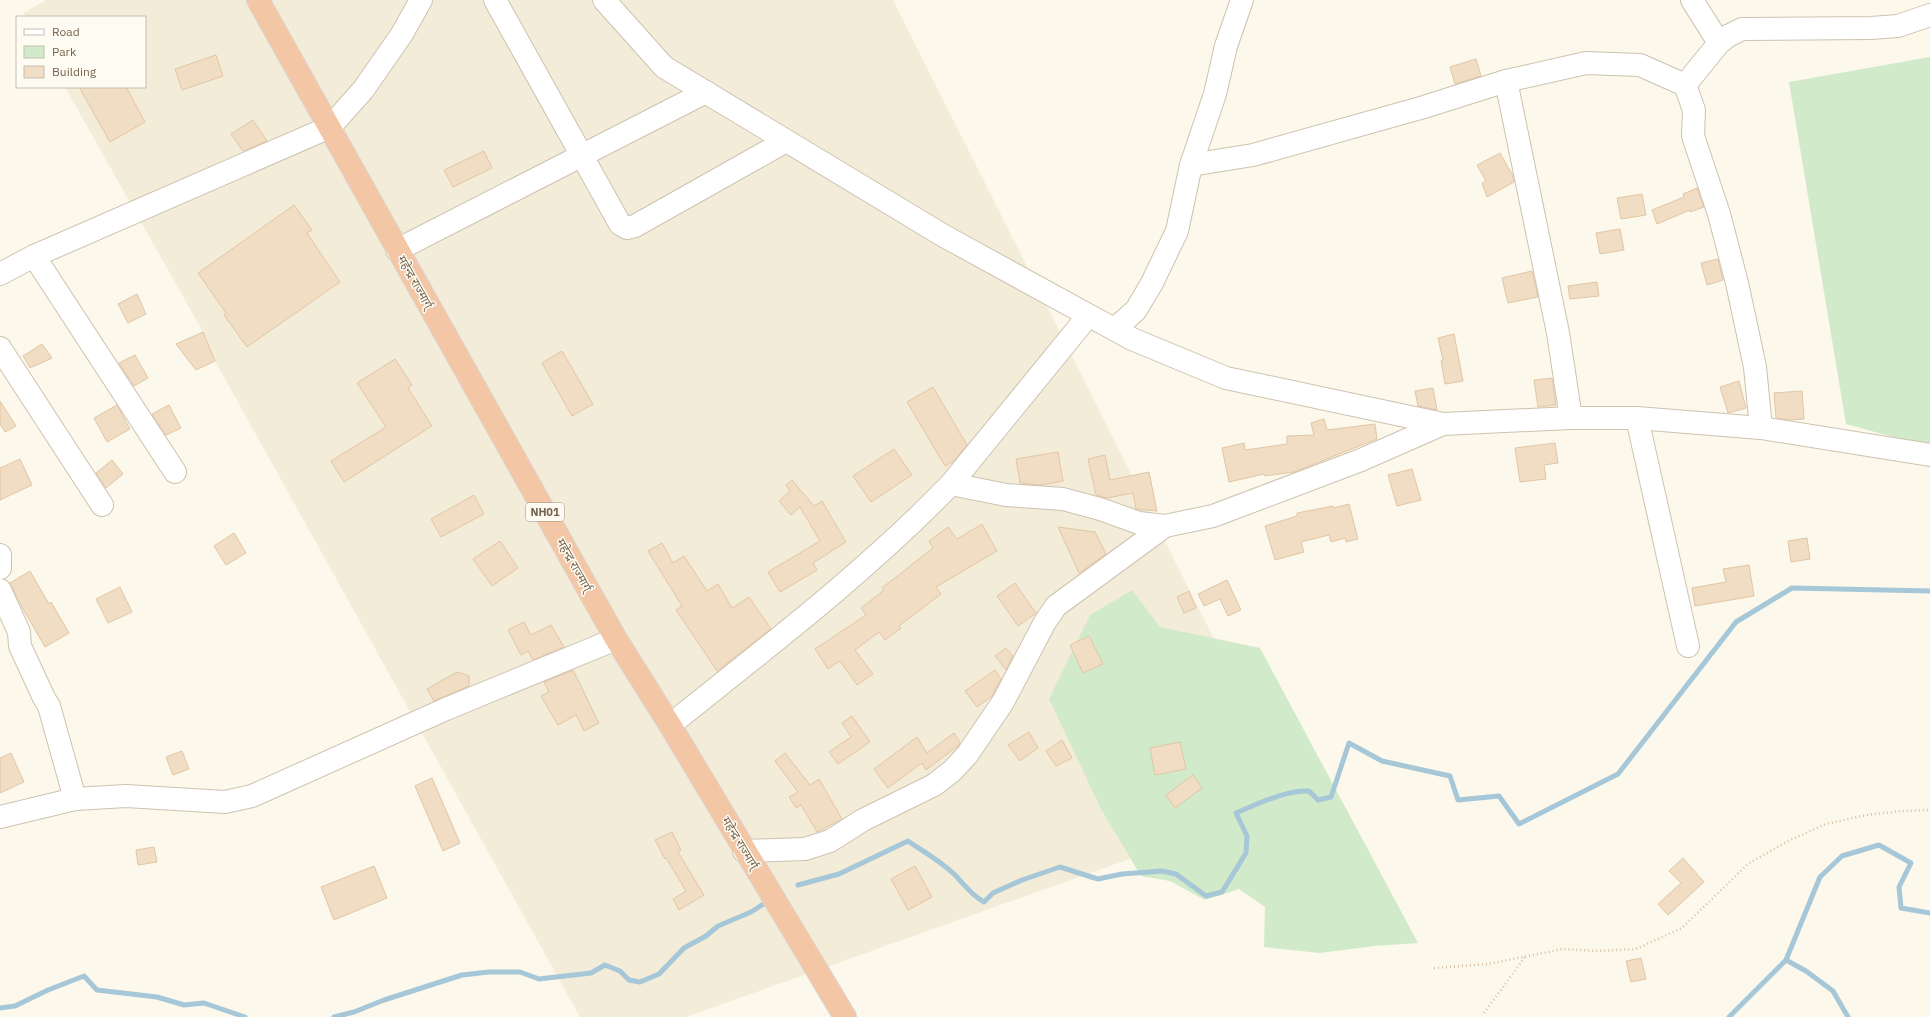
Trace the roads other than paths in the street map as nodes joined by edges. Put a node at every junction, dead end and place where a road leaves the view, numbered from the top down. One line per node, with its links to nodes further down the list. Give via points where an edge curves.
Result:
1 (258, 0): 12 (highway, महेन्द्र राज्मार्ग् / NH01)
2 (421, 0): 12 (street, via 402,34 363,90)
3 (495, 0): 14 (street)
4 (604, 0): 11 (street, via 664,67)
5 (1242, 0): 15 (street)
6 (1692, 0): 8 (street)
7 (1930, 15): 8 (street, via 1898,26 1742,29)
8 (1719, 42): 10 (street)
9 (1506, 81): 10 (street, via 1586,63 1640,65); 15 (street, via 1253,155); 22 (street, via 1558,333)
10 (1685, 84): 25 (street, via 1694,110 1693,136 1719,214 1737,282 1755,367)
11 (706, 92): 13 (street); 14 (street)
12 (330, 127): 16 (highway, महेन्द्र राज्मार्ग् / NH01); 17 (street)
13 (786, 141): 14 (street, via 635,226 627,228 620,224); 19 (street, via 944,236)
14 (583, 157): 16 (street)
15 (1191, 165): 20 (street, via 1177,231 1136,310)
16 (397, 250): 34 (highway, महेन्द्र राज्मार्ग् / NH01)
17 (34, 256): 18 (street); 27 (street)
18 (0, 274)
19 (1088, 316): 20 (street); 28 (street)
20 (1115, 329): 24 (street, via 1132,339 1226,378)
21 (0, 348): 29 (street)
22 (1571, 418): 23 (street); 24 (street)
23 (1637, 418): 25 (street); 35 (street)
24 (1443, 424): 30 (street, via 1361,460 1213,516)
25 (1761, 428): 26 (street)
26 (1930, 455)
27 (174, 472)
28 (951, 484): 30 (street, via 1006,495 1063,499 1100,508 1139,523); 36 (street, via 813,611)
29 (102, 505)
30 (1165, 526): 39 (street, via 1056,606 1003,702 967,755 952,772 934,785 863,820 830,841 805,849)
31 (0, 555): 32 (street)
32 (0, 568)
33 (0, 590): 37 (street, via 19,632 20,646 49,706)
34 (616, 639): 36 (highway, महेन्द्र राज्मार्ग् / NH01); 37 (street, via 446,709 252,796 225,802 126,796)
35 (1688, 646)
36 (670, 725): 39 (highway, महेन्द्र राज्मार्ग् / NH01)
37 (75, 799): 38 (street)
38 (0, 817)
39 (744, 851): 40 (highway, महेन्द्र राज्मार्ग् / NH01)
40 (844, 1017)

